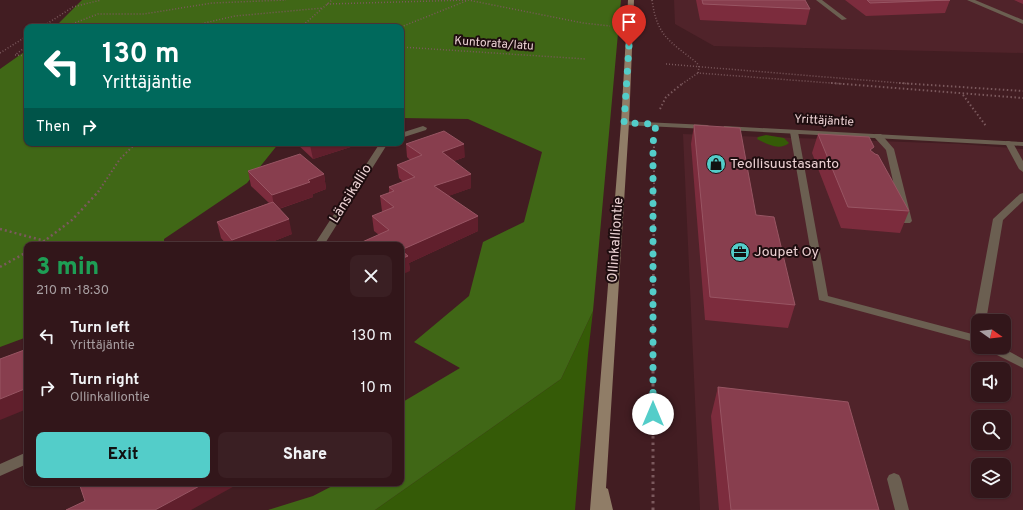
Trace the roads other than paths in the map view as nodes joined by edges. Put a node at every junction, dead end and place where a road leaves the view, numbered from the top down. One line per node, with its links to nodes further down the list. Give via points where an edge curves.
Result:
1 (631, 0): 6 (street, Ollinkalliontie)
2 (819, 0): 4 (street)
3 (970, 0): 5 (street)
4 (844, 19)
5 (1023, 22)
6 (624, 123): 8 (street, Yrittäjäntie); 25 (street, Ollinkalliontie)
7 (423, 128): 9 (street)
8 (794, 132): 10 (street, Yrittäjäntie); 19 (street, via 823,298)
9 (404, 135)
10 (878, 136): 11 (street, Yrittäjäntie); 16 (street, via 890,149 892,171)
11 (1009, 143): 12 (street, Yrittäjäntie); 14 (street)
12 (1023, 144)
13 (382, 146): 17 (street, Länsikallio)
14 (1023, 169)
15 (1023, 196): 18 (street, via 998,219)
16 (907, 221)
17 (321, 242)
18 (981, 314)
19 (971, 336)
20 (1004, 354): 21 (street)
21 (1023, 364)
22 (24, 459): 23 (street)
23 (0, 470)
24 (894, 479): 28 (street)
25 (600, 480): 26 (street, Ollinkalliontie); 27 (street, Ollinkalliontie)
26 (597, 510)
27 (606, 510)
28 (902, 510)

